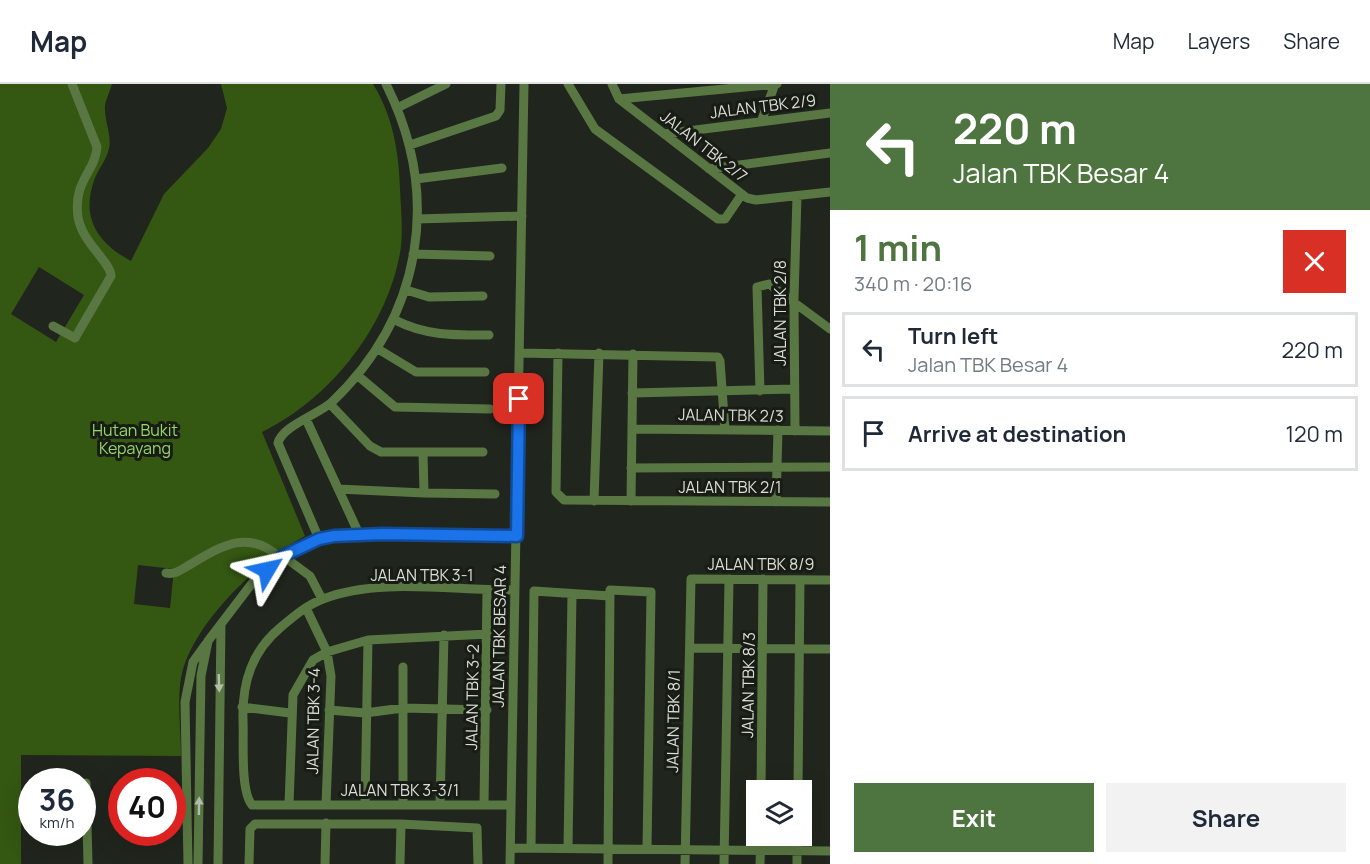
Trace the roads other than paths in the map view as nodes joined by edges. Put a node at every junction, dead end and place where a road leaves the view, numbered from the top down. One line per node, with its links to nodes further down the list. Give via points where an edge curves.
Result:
1 (72, 84): 30 (street, via 98,147 81,180 78,218 85,238 110,269 111,276 75,338)
2 (386, 84): 10 (street)
3 (446, 84): 10 (street)
4 (501, 84): 14 (street, via 500,110 496,116)
5 (524, 84): 22 (street, JALAN TBK BESAR 4)
6 (568, 84): 20 (street, via 595,129 718,219 725,219)
7 (612, 84): 9 (street, JALAN TBK 2/7)
8 (775, 84): 9 (street); 12 (street)
9 (619, 99): 13 (street, JALAN TBK 2/7)
10 (397, 108): 14 (street)
11 (830, 113): 12 (street, JALAN TBK 2/9)
12 (761, 122): 13 (street, JALAN TBK 2/9)
13 (664, 134): 17 (street, JALAN TBK 2/7)
14 (410, 145): 18 (street)
15 (830, 153): 17 (street)
16 (502, 168): 18 (street)
17 (709, 169): 20 (street, JALAN TBK 2/7)
18 (416, 179): 23 (street)
19 (830, 192): 21 (street, JALAN TBK 2/7)
20 (741, 194): 21 (street, JALAN TBK 2/7, via 756,200)
21 (797, 196): 28 (street, JALAN TBK 2/8)
22 (522, 216): 23 (street); 34 (street, JALAN TBK BESAR 4)
23 (417, 219): 24 (street)
24 (413, 254): 25 (street); 26 (street)
25 (490, 256)
26 (406, 290): 27 (street, via 429,297); 29 (street)
27 (483, 296)
28 (794, 297): 31 (street); 40 (street, JALAN TBK 2/8); 41 (street, via 769,284 757,287)
29 (395, 320): 32 (street, via 415,330 439,335); 33 (street)
30 (53, 326)
31 (830, 329)
32 (489, 335)
33 (378, 349): 38 (street, via 416,372); 39 (street)
34 (520, 353): 35 (street); 65 (street, JALAN TBK BESAR 4)
35 (558, 353): 36 (street); 60 (street, JALAN TBK 2/1, via 556,492 564,500)
36 (599, 353): 37 (street); 60 (street)
37 (633, 354): 42 (street, via 718,357); 43 (street)
38 (485, 372)
39 (357, 375): 44 (street); 45 (street, via 395,407)
40 (794, 389): 41 (street); 50 (street, JALAN TBK 2/8)
41 (760, 390): 42 (street)
42 (722, 392): 43 (street); 48 (street)
43 (632, 393): 47 (street)
44 (330, 404): 46 (street); 53 (street, via 375,450)
45 (490, 409)
46 (306, 419): 57 (street); 66 (street, via 279,438 279,448)
47 (632, 429): 48 (street, JALAN TBK 2/3); 56 (street)
48 (724, 430): 49 (street, JALAN TBK 2/3)
49 (778, 430): 50 (street, JALAN TBK 2/3); 54 (street)
50 (795, 430): 51 (street, JALAN TBK 2/3)
51 (830, 431)
52 (483, 452): 53 (street)
53 (423, 453): 58 (street)
54 (777, 466): 55 (street); 56 (street); 62 (street)
55 (830, 466)
56 (631, 468): 61 (street)
57 (338, 489): 58 (street); 64 (street)
58 (424, 493): 59 (street)
59 (495, 494)
60 (594, 501): 61 (street, JALAN TBK 2/1)
61 (631, 501): 62 (street, JALAN TBK 2/1)
62 (776, 502): 63 (street, JALAN TBK 2/1)
63 (830, 502)
64 (359, 534): 65 (street); 66 (street)
65 (517, 536): 75 (street, JALAN TBK BESAR 4)
66 (319, 539): 67 (street)
67 (282, 557): 68 (street, via 254,541 237,541 174,574); 78 (street, via 310,576); 80 (street, via 253,582)
68 (166, 573)
69 (691, 579): 70 (street, JALAN TBK 8/9); 85 (street, JALAN TBK 8/1)
70 (729, 579): 71 (street, JALAN TBK 8/9); 86 (street)
71 (764, 579): 72 (street, JALAN TBK 8/9); 87 (street, JALAN TBK 8/3)
72 (800, 580): 73 (street, JALAN TBK 8/9); 88 (street)
73 (830, 580)
74 (487, 590): 75 (street, JALAN TBK 3-1); 78 (street, JALAN TBK 3-1, via 382,587); 81 (street, JALAN TBK 3-2)
75 (514, 590): 107 (street, JALAN TBK BESAR 4)
76 (572, 594): 77 (street); 114 (street, via 534,591); 115 (street)
77 (610, 596): 116 (street); 117 (street, via 610,590 651,592)
78 (322, 599): 79 (street, JALAN TBK 3-1)
79 (306, 608): 90 (street, JALAN TBK 3-4); 92 (street, JALAN TBK 3-1, via 272,635 255,657 246,680)
80 (221, 624): 84 (street); 126 (street, one-way to 126)
81 (488, 634): 82 (street); 96 (street, JALAN TBK 3-2)
82 (444, 635): 83 (street); 95 (street)
83 (368, 640): 90 (street); 98 (street)
84 (208, 641): 124 (street, via 193,662 185,702); 125 (street, one-way to 84, via 201,676)
85 (690, 648): 86 (street); 118 (street, JALAN TBK 8/1)
86 (728, 648): 87 (street); 119 (street)
87 (764, 649): 88 (street); 99 (street, JALAN TBK 8/3)
88 (799, 649): 89 (street); 100 (street)
89 (830, 649)
90 (327, 652): 94 (street, JALAN TBK 3-4, via 331,676); 97 (street, via 313,660 299,681)
91 (402, 667): 93 (street)
92 (243, 707): 97 (street); 101 (street, JALAN TBK 3-1, via 246,797 256,806)
93 (403, 708): 95 (street); 98 (street); 104 (street)
94 (328, 710): 98 (street); 102 (street, JALAN TBK 3-4)
95 (442, 710): 96 (street); 105 (street)
96 (487, 710): 106 (street, JALAN TBK 3-2)
97 (290, 713): 101 (street)
98 (365, 713): 103 (street)
99 (761, 780)
100 (798, 780)
101 (290, 805): 102 (street, JALAN TBK 3-3/1)
102 (326, 805): 103 (street, JALAN TBK 3-3/1)
103 (364, 805): 104 (street, JALAN TBK 3-3/1)
104 (403, 805): 105 (street, JALAN TBK 3-3/1)
105 (440, 805): 106 (street, JALAN TBK 3-3/1)
106 (484, 805): 107 (street, JALAN TBK 3-3/1)
107 (511, 805): 113 (street, JALAN TBK BESAR 4)
108 (326, 823): 109 (street); 127 (street, via 255,824 250,829); 128 (street)
109 (401, 824): 129 (street); 130 (street, via 477,828)
110 (88, 846): 123 (street)
111 (760, 846): 120 (street)
112 (797, 846): 121 (street)
113 (511, 848): 114 (street); 131 (street, JALAN TBK BESAR 4)
114 (531, 848): 115 (street)
115 (568, 848): 116 (street)
116 (608, 849): 117 (street); 132 (street)
117 (646, 849): 118 (street)
118 (685, 850): 119 (street); 133 (street, JALAN TBK 8/1)
119 (724, 850): 120 (street); 134 (street)
120 (760, 850): 121 (street); 135 (street)
121 (797, 850): 122 (street); 136 (street)
122 (830, 851)
123 (88, 864)
124 (188, 864)
125 (198, 864)
126 (218, 864)
127 (249, 864)
128 (326, 864)
129 (400, 864)
130 (478, 864)
131 (510, 864)
132 (608, 864)
133 (685, 864)
134 (724, 864)
135 (760, 864)
136 (797, 864)

